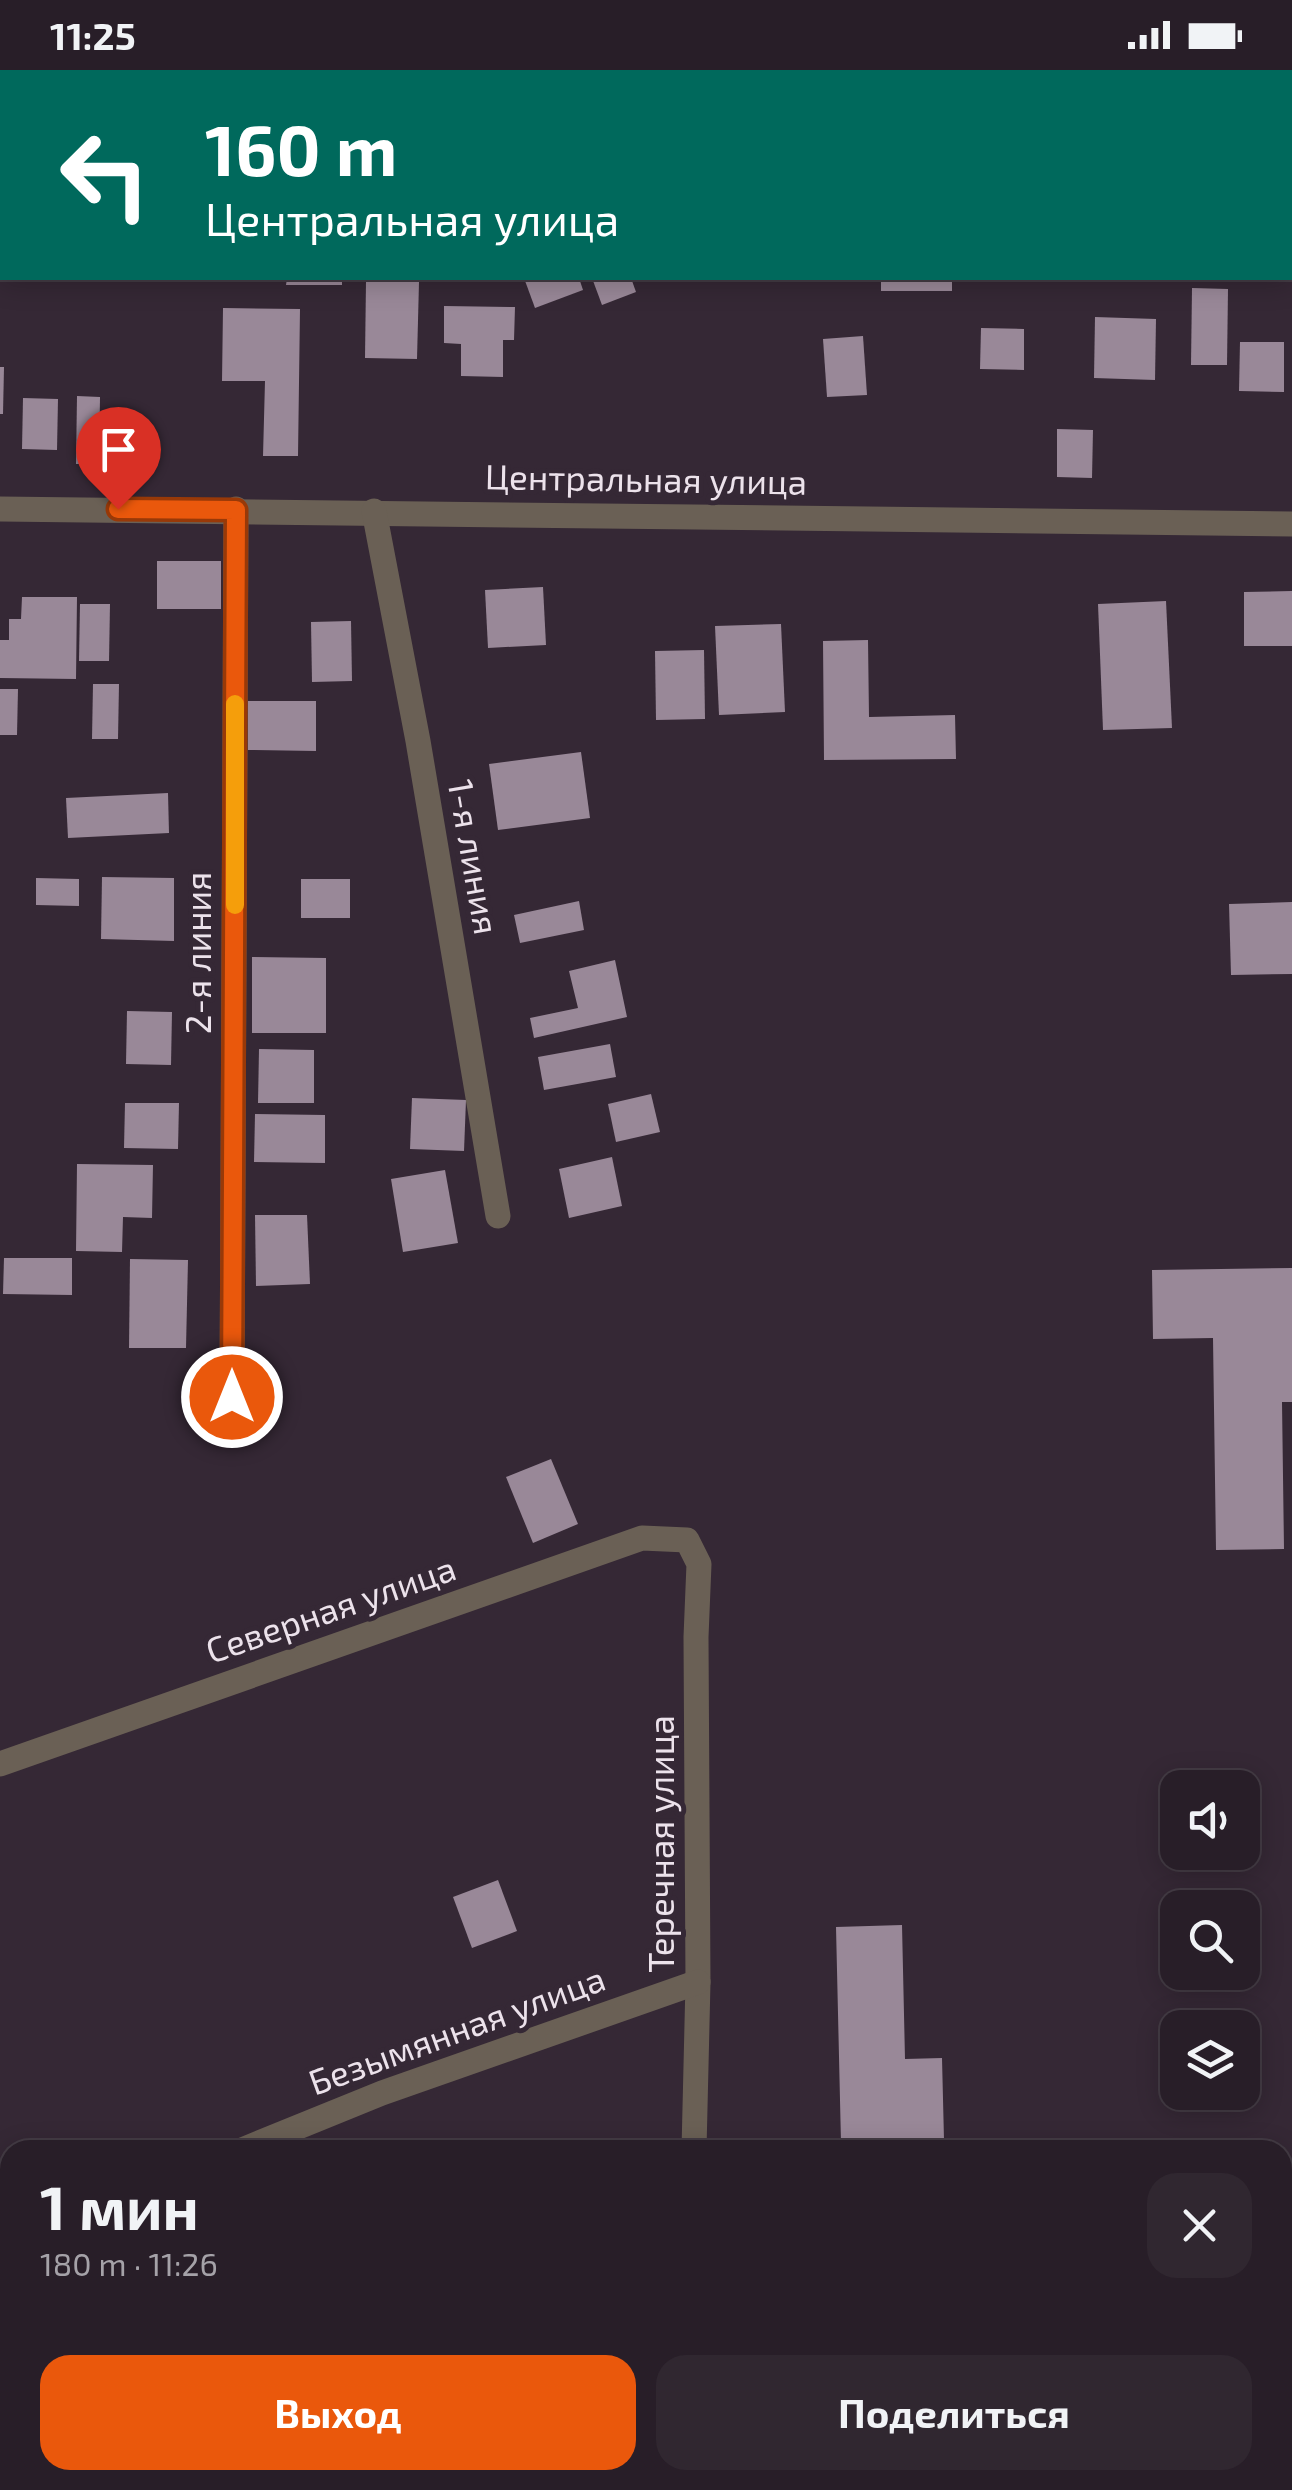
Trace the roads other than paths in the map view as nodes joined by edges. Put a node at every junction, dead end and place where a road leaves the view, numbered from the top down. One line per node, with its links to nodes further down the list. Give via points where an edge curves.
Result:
1 (0, 509): 2 (street, Центральная улица)
2 (236, 510): 3 (street, Центральная улица); 6 (street, 2-я линия)
3 (374, 511): 4 (street, Центральная улица); 5 (street, 1-я линия)
4 (1292, 524)
5 (498, 1216)
6 (232, 1397)
7 (687, 1540): 8 (street, Северная улица, via 642,1538); 9 (street, Теречная улица, via 699,1564)
8 (0, 1764)
9 (698, 1982): 10 (street, Безымянная улица); 11 (street, Теречная улица)
10 (267, 2140)
11 (694, 2140)

